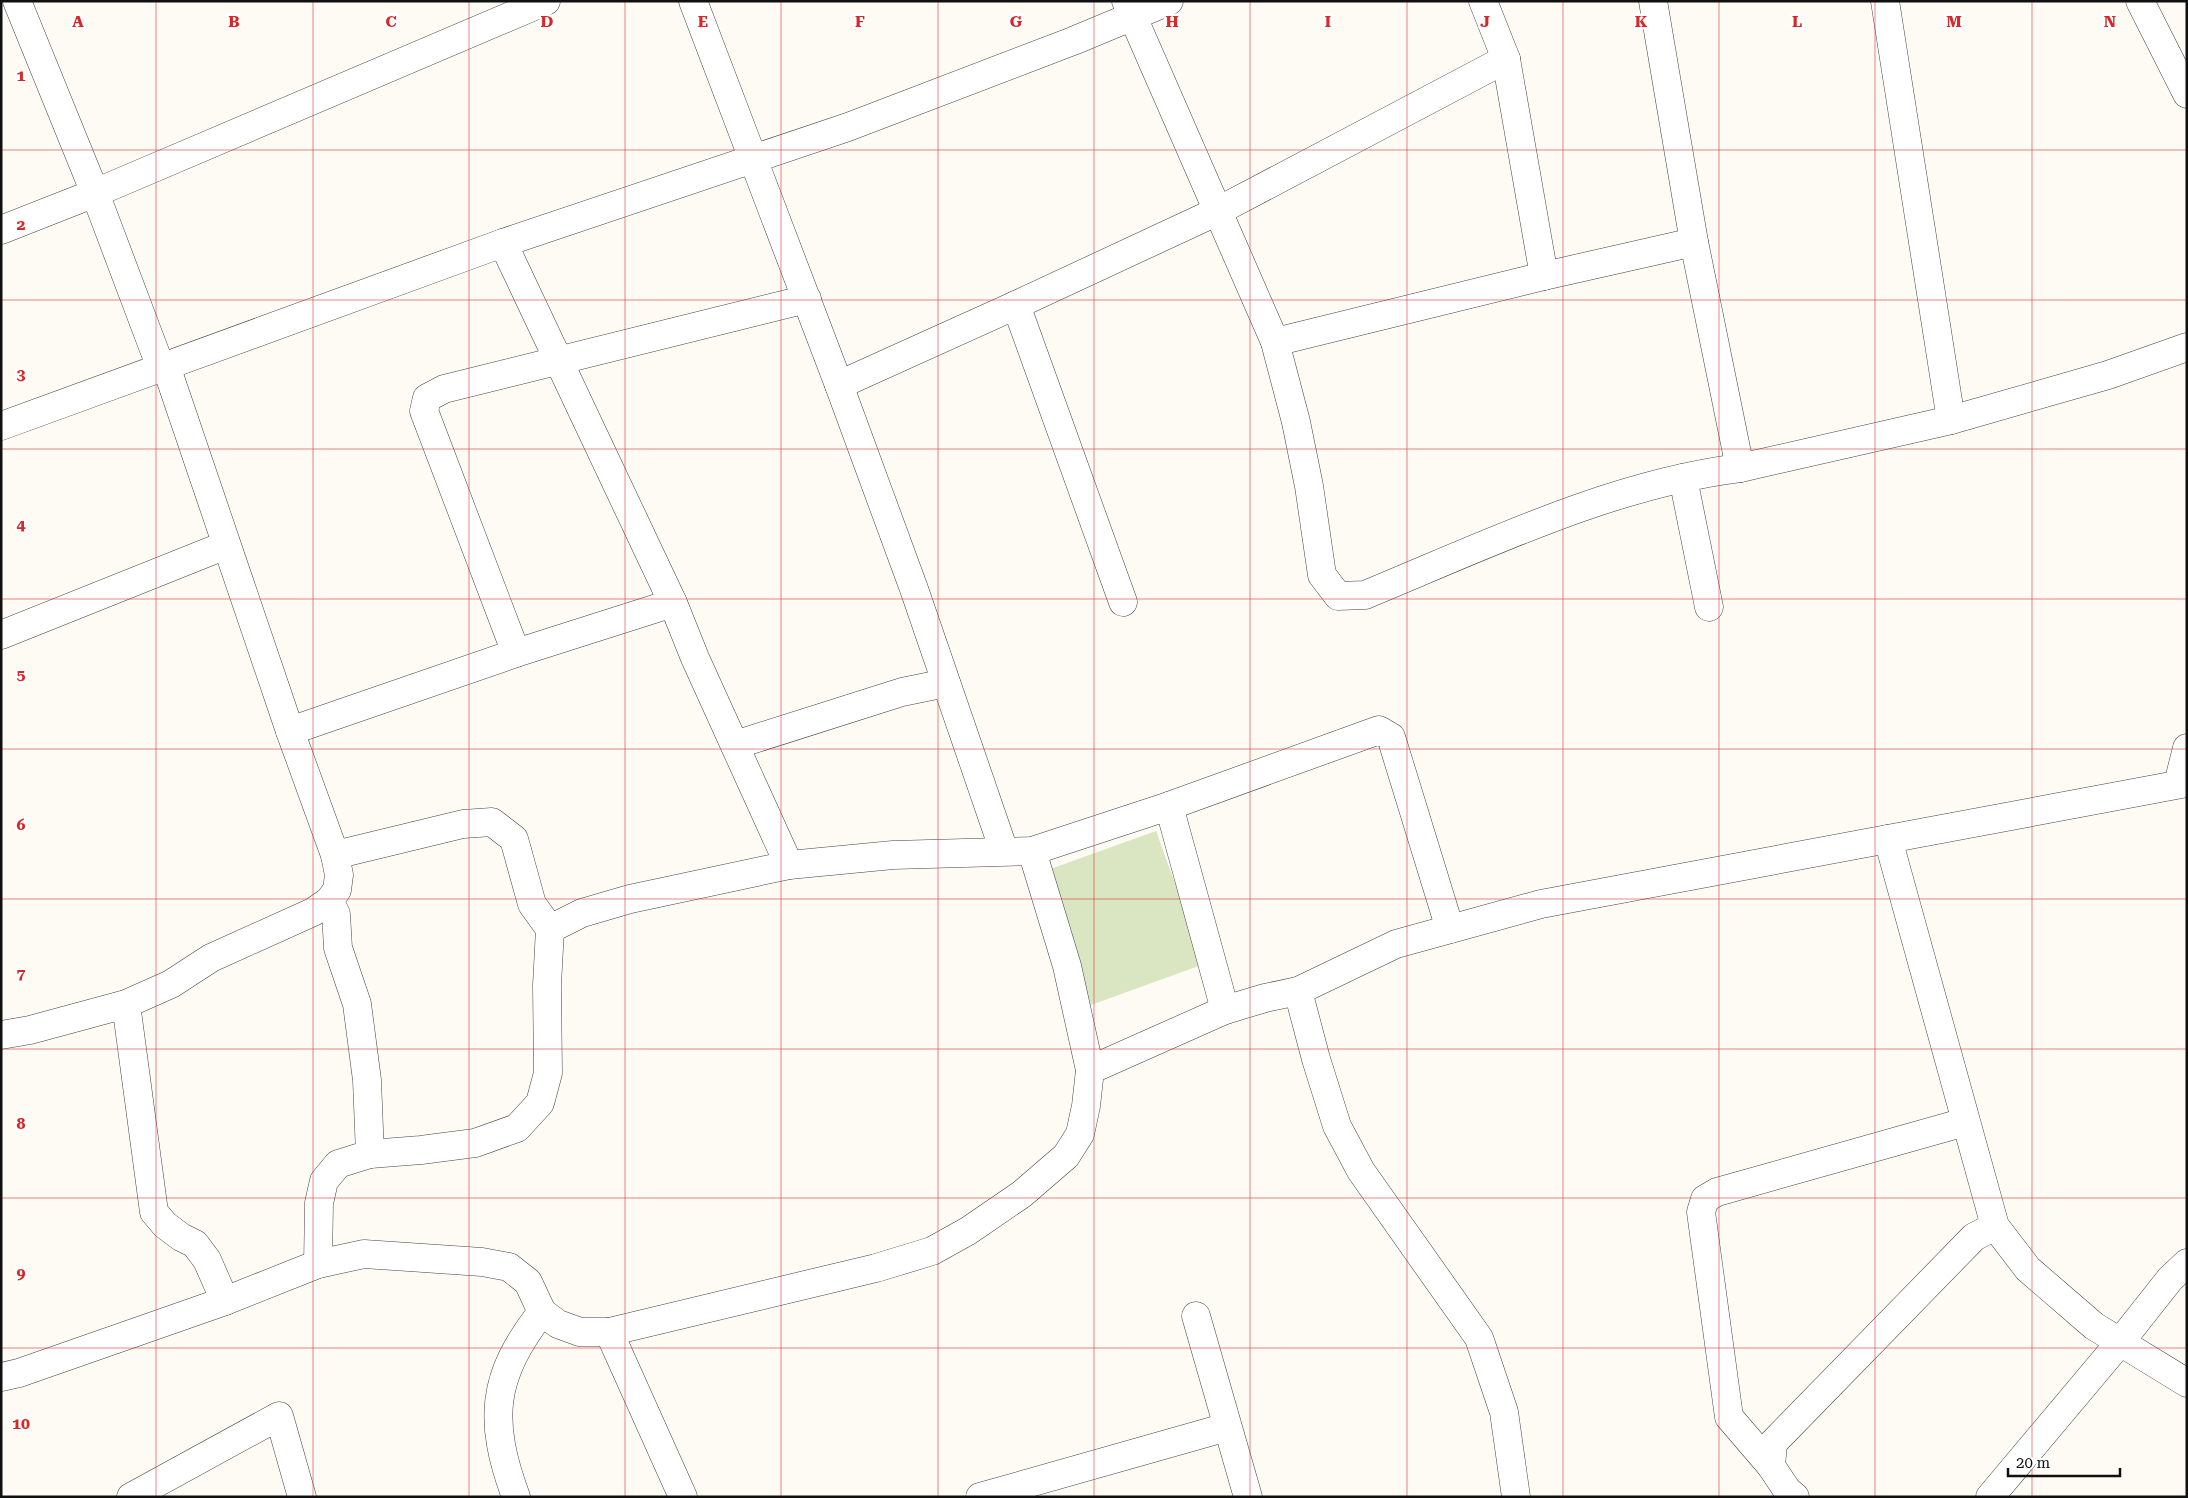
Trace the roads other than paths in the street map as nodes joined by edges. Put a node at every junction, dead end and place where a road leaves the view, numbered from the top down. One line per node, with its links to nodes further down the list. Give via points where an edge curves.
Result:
1 (17, 1): 13 (street)
2 (546, 1): 13 (street)
3 (693, 1): 12 (street)
4 (1169, 1): 9 (street)
5 (1483, 1): 10 (street)
6 (1653, 1): 16 (street)
7 (1885, 1): 26 (street)
8 (2140, 1): 11 (street)
9 (1129, 9): 12 (street, via 1073,41 848,127); 14 (street)
10 (1506, 59): 14 (street); 18 (street)
11 (2187, 94)
12 (753, 158): 17 (street); 19 (street)
13 (96, 193): 15 (street); 24 (street)
14 (1218, 211): 20 (street); 21 (street)
15 (1, 230)
16 (1694, 242): 18 (street); 28 (street)
17 (503, 243): 23 (street); 24 (street)
18 (1544, 276): 21 (street)
19 (807, 299): 23 (street); 25 (street)
20 (1016, 305): 25 (street); 31 (street)
21 (1275, 342): 29 (street, via 1310,486 1322,576 1338,596 1364,595 1568,512 1627,491)
22 (2187, 347): 26 (street, via 2108,375)
23 (558, 359): 32 (street); 35 (street, via 444,389 427,398 424,411)
24 (163, 367): 27 (street); 30 (street)
25 (840, 385): 36 (street)
26 (1950, 420): 28 (street)
27 (1, 426)
28 (1740, 468): 29 (street)
29 (1683, 478): 33 (street)
30 (226, 545): 34 (street); 37 (street)
31 (1124, 602)
32 (673, 603): 35 (street); 38 (street)
33 (1709, 607)
34 (1, 635)
35 (516, 653): 37 (street)
36 (946, 683): 38 (street, via 902,692); 44 (street)
37 (290, 731): 45 (street)
38 (735, 745): 46 (street)
39 (2187, 748): 40 (street)
40 (2183, 783): 42 (street)
41 (1169, 806): 43 (street); 48 (street, via 1380,730 1391,737); 52 (street)
42 (1888, 839): 48 (street, via 1541,904); 55 (street)
43 (1032, 851): 44 (street); 54 (street, via 1066,966)
44 (1004, 852): 46 (street, via 893,855)
45 (335, 855): 47 (street, via 339,875 337,890); 49 (street, via 464,824 492,822 514,839 532,904)
46 (789, 865): 49 (street, via 630,899 582,913)
47 (329, 901): 51 (street, via 313,912 211,958 171,984); 56 (street, via 336,914 338,948 357,1004 367,1080)
48 (1450, 929): 50 (street, via 1396,944)
49 (550, 930): 56 (street, via 548,1073 540,1104 517,1128 475,1143)
50 (1298, 991): 52 (street); 75 (street, via 1337,1126 1357,1164 1402,1232 1479,1338 1504,1412)
51 (126, 1004): 53 (street); 60 (street, via 154,1212 180,1237 195,1244 207,1260)
52 (1225, 1010): 54 (street)
53 (1, 1035)
54 (1090, 1070): 63 (street, via 1080,1134 1066,1156 1022,1194 932,1251 876,1268)
55 (1965, 1122): 57 (street); 68 (street, via 1716,1192 1705,1199 1701,1212 1729,1417)
56 (370, 1154): 59 (street, via 338,1164 324,1181 319,1203)
57 (1995, 1226): 64 (street, via 2028,1269 2094,1326); 68 (street, via 1974,1237 1773,1443)
58 (2187, 1263): 64 (street, via 2170,1279)
59 (318, 1264): 60 (street); 61 (street, via 364,1254 500,1265 509,1267 528,1282)
60 (225, 1301): 65 (street)
61 (542, 1312): 63 (street, via 558,1324 580,1332); 71 (street, via 523,1336 499,1394 498,1434)
62 (1196, 1316): 67 (street)
63 (609, 1332): 72 (street)
64 (2121, 1341): 66 (street); 77 (street)
65 (1, 1377)
66 (2187, 1383)
67 (1227, 1426): 73 (street); 74 (street)
68 (1772, 1466): 76 (street)
69 (131, 1497): 70 (street, via 279,1416)
70 (302, 1497)
71 (516, 1497)
72 (683, 1497)
73 (980, 1497)
74 (1248, 1497)
75 (1516, 1497)
76 (1795, 1497)
77 (1990, 1497)

